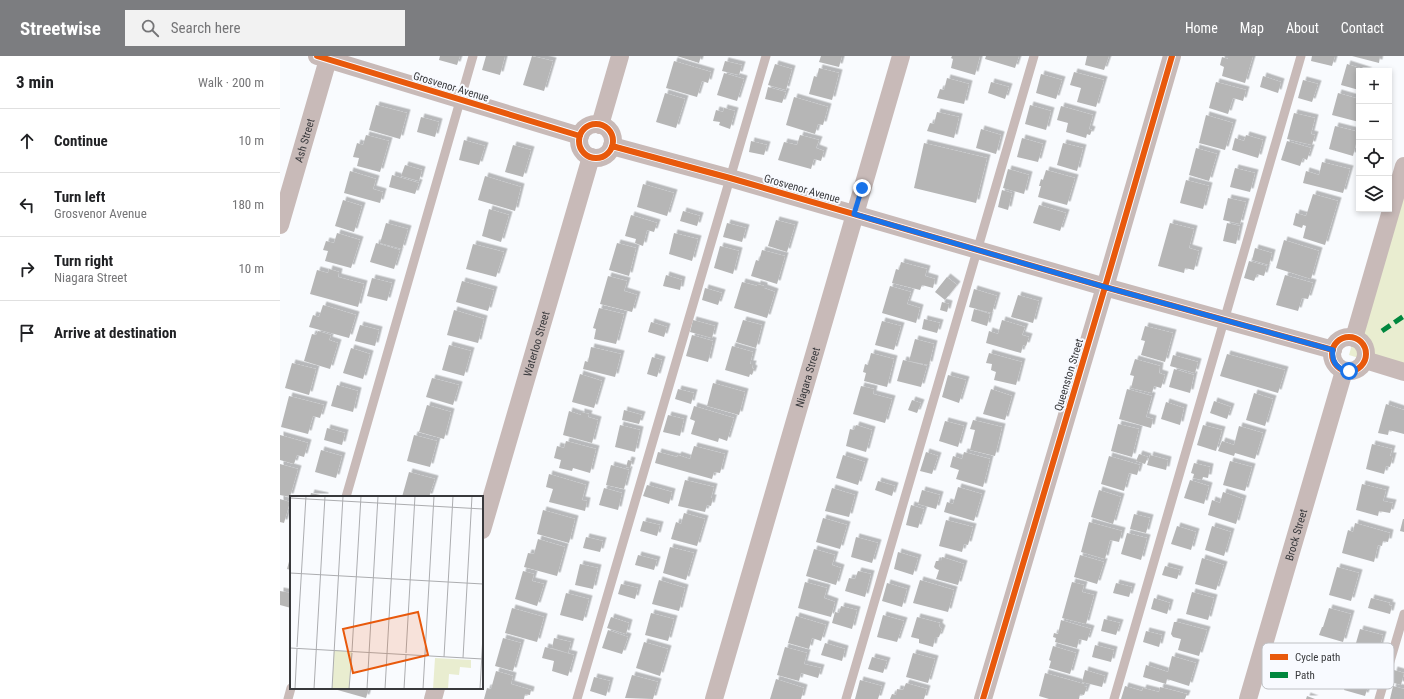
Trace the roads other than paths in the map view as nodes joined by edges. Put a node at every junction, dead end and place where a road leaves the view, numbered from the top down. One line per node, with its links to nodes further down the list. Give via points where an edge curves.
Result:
1 (473, 56): 9 (lane)
2 (620, 56): 10 (street)
3 (766, 56): 15 (lane)
4 (901, 56): 16 (street, Niagara Street)
5 (1034, 56): 18 (lane)
6 (1172, 56): 19 (street, Queenston Street)
7 (1301, 56): 20 (lane)
8 (325, 57): 9 (street, Grosvenor Avenue); 17 (street, Ash Street)
9 (460, 100): 11 (street, Grosvenor Avenue); 26 (lane)
10 (600, 125): 11 (street, via 590,126); 12 (street, via 609,131)
11 (580, 136): 13 (street, via 582,152)
12 (612, 146): 13 (street, via 610,151 601,157); 15 (street, Grosvenor Avenue)
13 (591, 157): 27 (street, Waterloo Street)
14 (1404, 166): 21 (street)
15 (730, 178): 16 (street, Grosvenor Avenue); 37 (lane)
16 (854, 214): 18 (street, Grosvenor Avenue); 38 (street, Niagara Street)
17 (280, 225)
18 (977, 250): 19 (street, Grosvenor Avenue); 39 (lane)
19 (1105, 287): 20 (street, Grosvenor Avenue); 40 (street, Queenston Street)
20 (1224, 320): 22 (street, Grosvenor Avenue); 41 (lane)
21 (1354, 338): 22 (street, via 1338,341); 23 (street, via 1365,349)
22 (1333, 350): 24 (street, via 1336,365)
23 (1365, 360): 24 (street, via 1359,368); 25 (street)
24 (1344, 370): 29 (street, Brock Street)
25 (1404, 372)
26 (346, 496)
27 (483, 527)
28 (1404, 614): 30 (lane)
29 (1264, 643)
30 (1394, 648)
31 (1262, 651): 42 (street, Brock Street)
32 (291, 689): 35 (lane)
33 (436, 689): 36 (street)
34 (1382, 689): 43 (lane)
35 (288, 699)
36 (432, 699)
37 (578, 699)
38 (714, 699)
39 (846, 699)
40 (983, 699)
41 (1114, 699)
42 (1248, 699)
43 (1379, 699)

